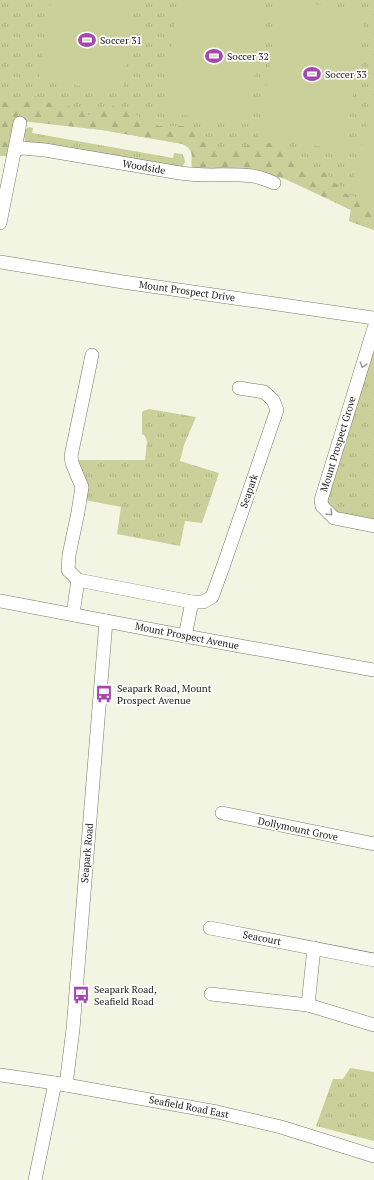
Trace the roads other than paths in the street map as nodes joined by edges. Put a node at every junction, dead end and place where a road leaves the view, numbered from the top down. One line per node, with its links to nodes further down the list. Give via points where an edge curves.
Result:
1 (20, 123): 2 (street)
2 (15, 150): 3 (street, Woodside, via 46,150 196,175 253,176); 4 (street)
3 (274, 183)
4 (0, 223)
5 (0, 262): 6 (street, Mount Prospect Drive)
6 (374, 318)
7 (374, 328): 10 (street, Mount Prospect Grove, one-way to 10, via 321,500 322,506 334,518)
8 (92, 355): 11 (street, via 71,456 82,487 68,570)
9 (239, 388): 13 (street, Seapark, via 264,392 273,400 277,410 212,597 203,602)
10 (374, 526)
11 (78, 580): 13 (street, Seapark); 14 (street)
12 (0, 601): 15 (street, Mount Prospect Avenue)
13 (192, 602): 16 (street)
14 (74, 607)
15 (106, 622): 16 (street, Mount Prospect Avenue); 27 (street, Seapark Road, via 73,1029)
16 (185, 636): 17 (street, Mount Prospect Avenue)
17 (374, 670)
18 (222, 813): 19 (street, Dollymount Grove)
19 (374, 844)
20 (210, 928): 21 (street, Seacourt)
21 (314, 948): 22 (street, Seacourt); 24 (street)
22 (374, 960)
23 (211, 994): 24 (street)
24 (308, 1005): 25 (street)
25 (374, 1025)
26 (0, 1076): 27 (street, Seafield Road East)
27 (60, 1084): 28 (street, Seafield Road East, via 217,1112 281,1127); 29 (street, Seapark Road)
28 (374, 1156)
29 (35, 1180)

